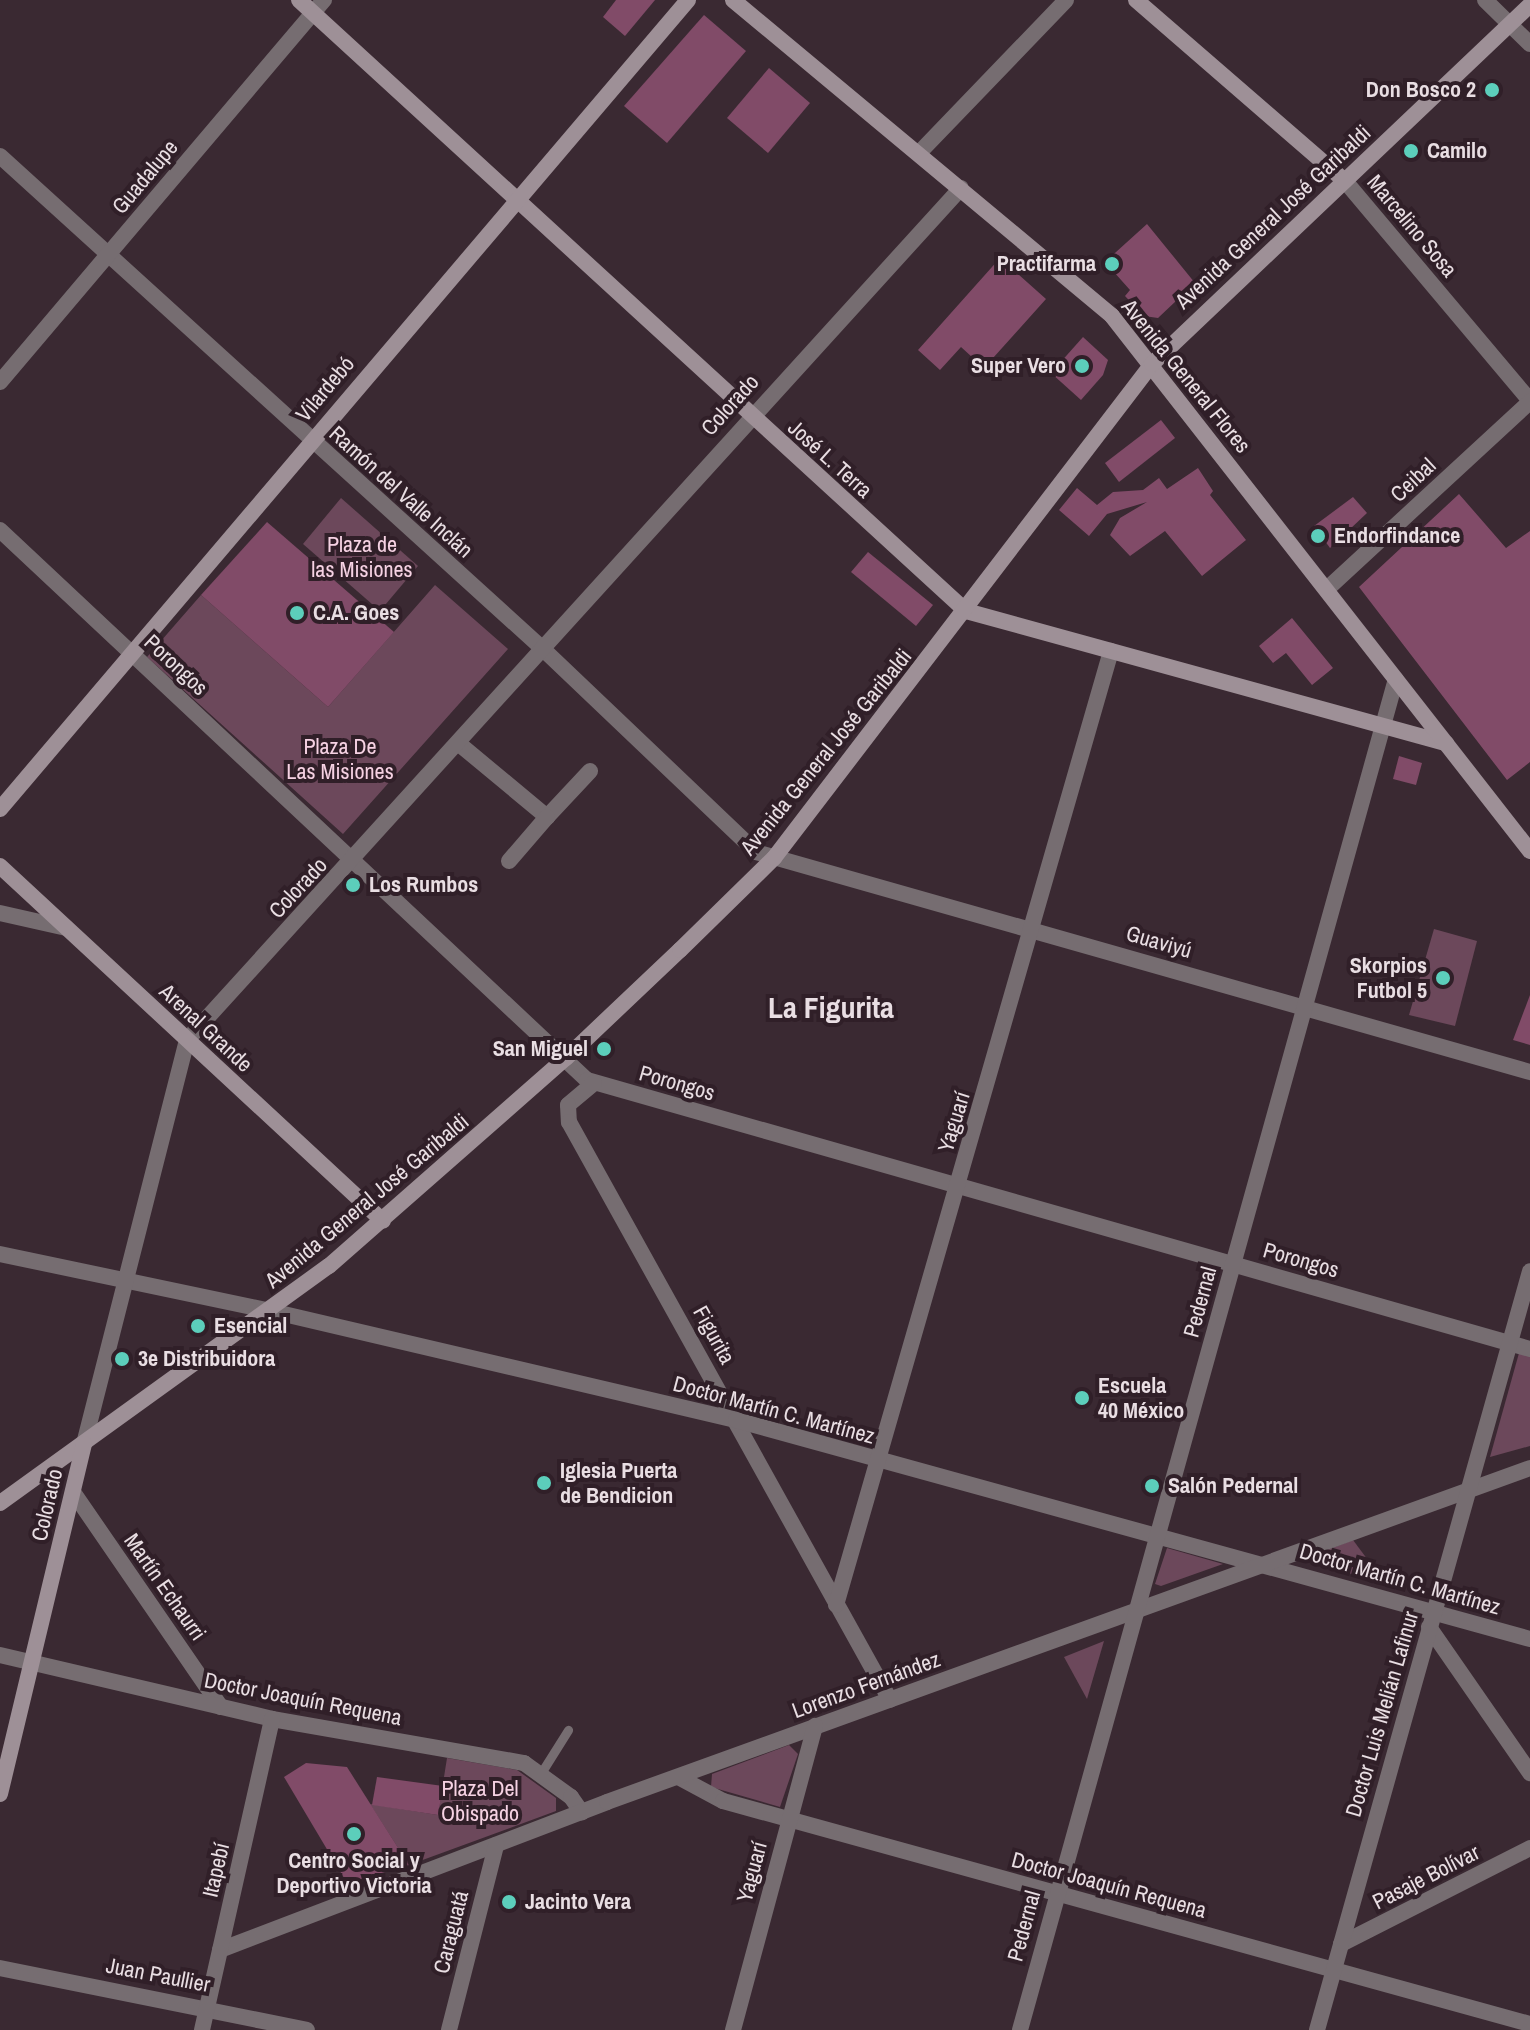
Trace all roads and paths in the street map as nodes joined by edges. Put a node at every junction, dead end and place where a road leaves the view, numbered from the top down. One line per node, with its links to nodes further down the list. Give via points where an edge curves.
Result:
1 (299, 0): 8 (street, José L. Terra)
2 (688, 0): 15 (street, Vilardebó)
3 (733, 0): 11 (street, Avenida General Flores)
4 (1066, 0): 11 (street)
5 (1136, 0): 13 (street, Marcelino Sosa)
6 (1485, 0): 9 (street)
7 (1530, 5): 9 (street, Avenida General José Garibaldi)
8 (319, 6): 15 (street, José L. Terra); 16 (street, Guadalupe)
9 (1512, 23): 10 (street); 13 (street, Avenida General José Garibaldi)
10 (1530, 44)
11 (919, 153): 14 (street, Avenida General Flores)
12 (0, 156): 16 (street, Ramón del Valle Inclán)
13 (1345, 181): 17 (street, Avenida General José Garibaldi); 19 (street, Marcelino Sosa)
14 (961, 188): 17 (street, Avenida General Flores, via 1112,316); 20 (street, Colorado)
15 (516, 198): 20 (street, José L. Terra); 21 (street, Vilardebó)
16 (110, 252): 18 (street, Guadalupe); 21 (street, Ramón del Valle Inclán)
17 (1152, 364): 23 (street, Avenida General Flores); 24 (street, Avenida General José Garibaldi)
18 (0, 382)
19 (1530, 402): 23 (street, Ceibal)
20 (750, 416): 24 (street, José L. Terra); 25 (street, Colorado)
21 (310, 440): 25 (street, Ramón del Valle Inclán); 27 (street, Vilardebó)
22 (0, 530): 27 (street, Porongos)
23 (1327, 589): 28 (street, Avenida General Flores)
24 (966, 611): 26 (street, José L. Terra); 36 (street, Avenida General José Garibaldi)
25 (544, 650): 30 (street, Colorado); 36 (street, Ramón del Valle Inclán, via 756,852)
26 (1111, 651): 29 (street, José L. Terra); 42 (street, Yaguarí)
27 (132, 654): 33 (street, Vilardebó); 37 (street, Porongos)
28 (1396, 679): 29 (street, Pedernal); 31 (street, Avenida General Flores)
29 (1385, 726): 31 (street, José L. Terra); 43 (street, Pedernal)
30 (458, 743): 34 (street); 37 (street, Colorado)
31 (1446, 743): 35 (street, Avenida General Flores)
32 (590, 771): 34 (street)
33 (0, 809)
34 (547, 817): 38 (street)
35 (1530, 851)
36 (774, 858): 42 (street, Guaviyú); 45 (street, Avenida General José Garibaldi)
37 (354, 860): 44 (street, Colorado); 45 (street, Porongos)
38 (509, 861)
39 (0, 866): 41 (street, Arenal Grande)
40 (0, 913): 41 (street)
41 (66, 928): 44 (street, Arenal Grande)
42 (1034, 929): 43 (street, Guaviyú); 48 (street, Yaguarí)
43 (1307, 1007): 46 (street, Guaviyú); 51 (street, Pedernal)
44 (187, 1040): 49 (street, Arenal Grande); 53 (street, Colorado)
45 (566, 1058): 47 (street, Porongos); 49 (street, Avenida General José Garibaldi)
46 (1530, 1072)
47 (594, 1083): 48 (street, Porongos); 57 (street, Figurita, via 568,1105 569,1122)
48 (958, 1185): 51 (street, Porongos); 59 (street, Yaguarí)
49 (383, 1221): 54 (street, Avenida General José Garibaldi)
50 (0, 1254): 53 (street, Doctor Martín C. Martínez)
51 (1234, 1264): 55 (street, Porongos); 64 (street, Pedernal)
52 (1530, 1271): 55 (street, Doctor Luis Melián Lafinur)
53 (124, 1281): 54 (street, Doctor Martín C. Martínez); 58 (street, Colorado)
54 (271, 1311): 57 (street, Doctor Martín C. Martínez); 58 (street, Avenida General José Garibaldi)
55 (1510, 1343): 56 (street, Porongos); 61 (street, Doctor Luis Melián Lafinur)
56 (1530, 1349)
57 (736, 1420): 59 (street, Doctor Martín C. Martínez); 66 (street, Figurita)
58 (84, 1444): 62 (street, Colorado); 63 (street, Avenida General José Garibaldi)
59 (880, 1460): 64 (street, Doctor Martín C. Martínez); 66 (street, Yaguarí)
60 (1530, 1468): 61 (street, Lorenzo Fernández)
61 (1469, 1491): 65 (street, Lorenzo Fernández); 68 (street, Doctor Luis Melián Lafinur)
62 (73, 1492): 71 (street, Colorado); 73 (street, Martín Echaurri)
63 (0, 1503)
64 (1159, 1533): 65 (street, Doctor Martín C. Martínez); 67 (street, Pedernal)
65 (1263, 1564): 67 (street, Lorenzo Fernández); 68 (street, Doctor Martín C. Martínez)
66 (836, 1605): 72 (street, Figurita)
67 (1137, 1608): 72 (street, Lorenzo Fernández); 85 (street, Pedernal)
68 (1431, 1620): 69 (street, Doctor Martín C. Martínez); 78 (street); 86 (street, Doctor Luis Melián Lafinur)
69 (1530, 1639)
70 (0, 1655): 71 (street, Doctor Joaquín Requena)
71 (32, 1662): 73 (street, Doctor Joaquín Requena); 80 (street, Colorado)
72 (890, 1700): 75 (street, Lorenzo Fernández)
73 (221, 1707): 74 (street, Doctor Joaquín Requena)
74 (272, 1719): 77 (street, Doctor Joaquín Requena, via 506,1758); 87 (street, Itapebí)
75 (815, 1726): 79 (street, Lorenzo Fernández); 82 (street, Yaguarí)
76 (568, 1730): 77 (lane)
77 (541, 1773): 81 (street, Doctor Joaquín Requena)
78 (1530, 1773)
79 (680, 1778): 81 (street, Lorenzo Fernández); 82 (street, Doctor Joaquín Requena, via 709,1796)
80 (0, 1794)
81 (582, 1813): 83 (street, Lorenzo Fernández)
82 (790, 1818): 85 (street, Doctor Joaquín Requena); 95 (street, Yaguarí)
83 (496, 1845): 87 (street, Lorenzo Fernández); 94 (street, Caraguatá)
84 (1530, 1848): 86 (street, Pasaje Bolívar)
85 (1056, 1893): 89 (street, Doctor Joaquín Requena); 96 (street, Pedernal)
86 (1341, 1944): 89 (street, Doctor Luis Melián Lafinur)
87 (220, 1950): 90 (street, Itapebí)
88 (0, 1968): 90 (street, Juan Paullier)
89 (1335, 1969): 91 (street, Doctor Joaquín Requena); 97 (street, Doctor Luis Melián Lafinur)
90 (207, 2007): 92 (street, Itapebí); 93 (street, Juan Paullier)
91 (1530, 2024)
92 (202, 2030)
93 (307, 2030)
94 (449, 2030)
95 (733, 2030)
96 (1020, 2030)
97 (1317, 2030)

